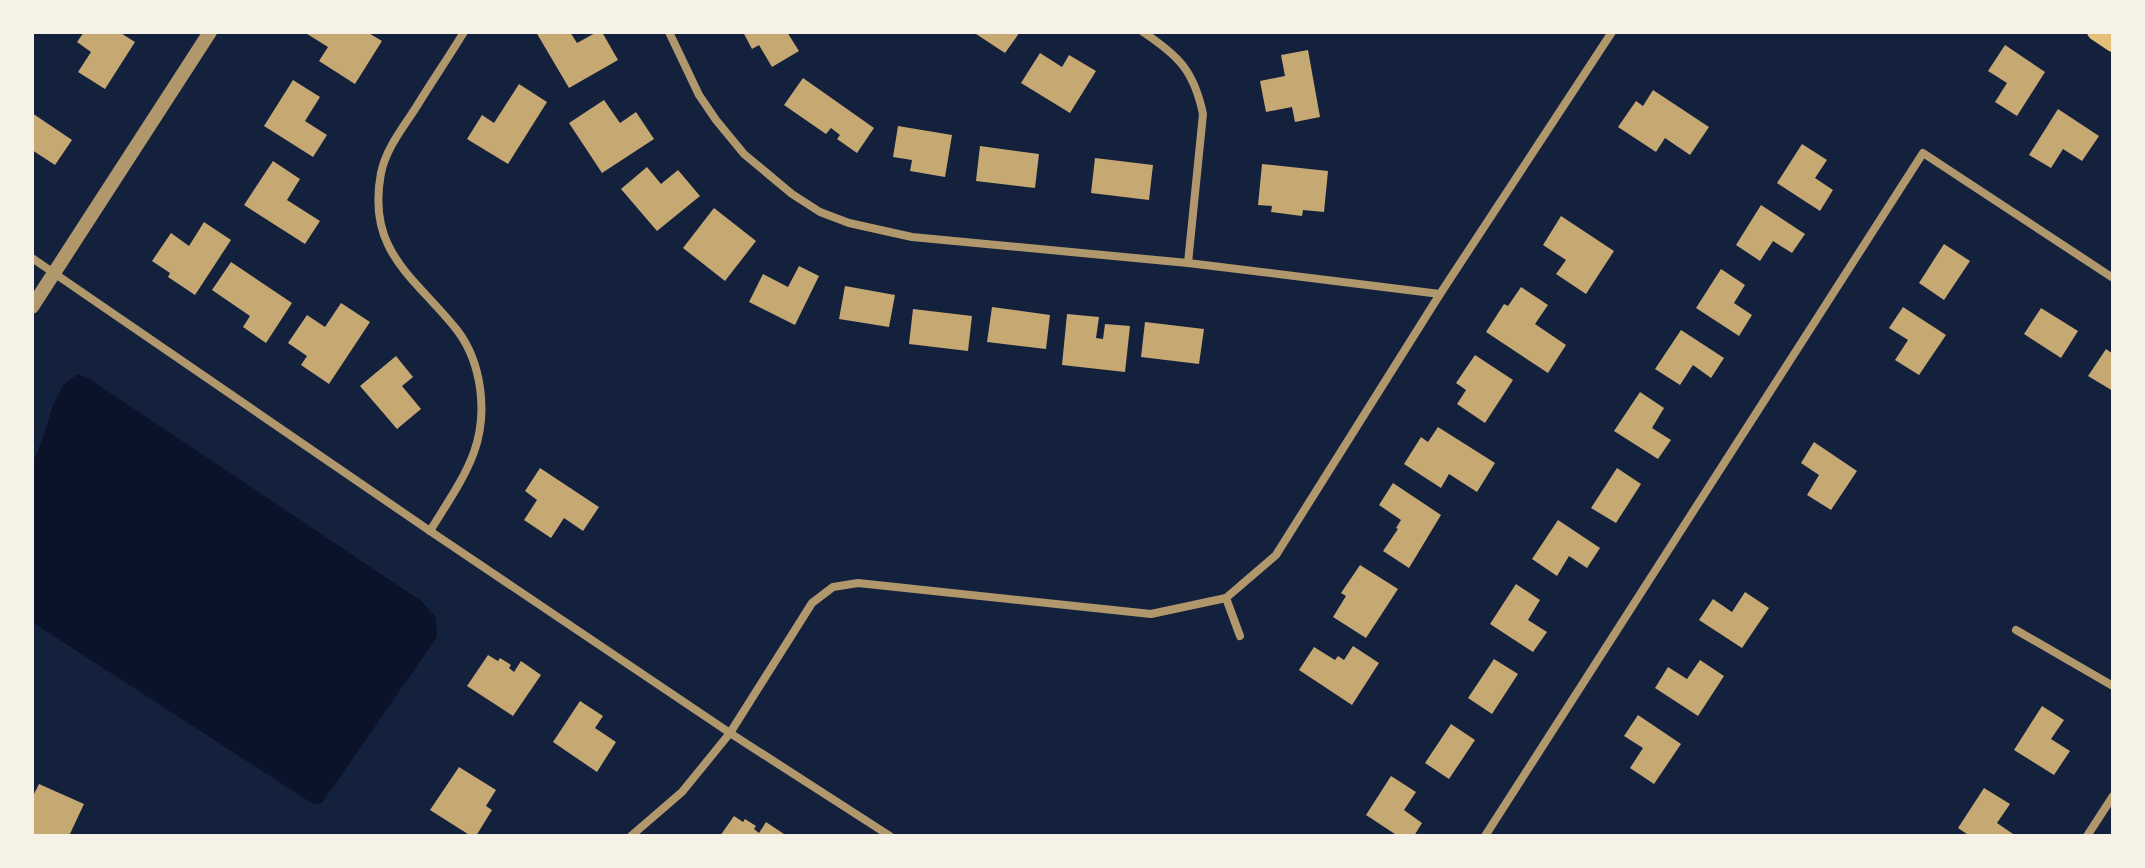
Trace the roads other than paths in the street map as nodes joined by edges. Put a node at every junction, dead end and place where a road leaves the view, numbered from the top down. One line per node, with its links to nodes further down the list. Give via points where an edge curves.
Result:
1 (210, 32): 10 (street)
2 (464, 32): 14 (street, via 391,147 379,194 379,224 389,246 405,274 458,332 481,388 475,450)
3 (669, 32): 9 (street, via 699,95 744,154 820,212 912,237)
4 (1143, 32): 9 (street, via 1191,75 1203,114)
5 (1612, 32): 12 (street)
6 (2095, 32): 7 (main road)
7 (2113, 44)
8 (32, 258): 10 (street)
9 (1188, 263): 12 (street)
10 (54, 272): 13 (street); 14 (street)
11 (2113, 278): 23 (street, via 1923,153)
12 (1440, 294): 15 (street, via 1276,555)
13 (32, 307)
14 (430, 531): 19 (street)
15 (1226, 598): 17 (street); 19 (street, via 1151,614 858,583 833,587 812,603)
16 (2016, 630): 18 (street)
17 (1240, 636)
18 (2113, 686)
19 (730, 733): 21 (street, via 682,792); 22 (street)
20 (2113, 796): 24 (street)
21 (631, 836)
22 (890, 836)
23 (1485, 836)
24 (2087, 836)

